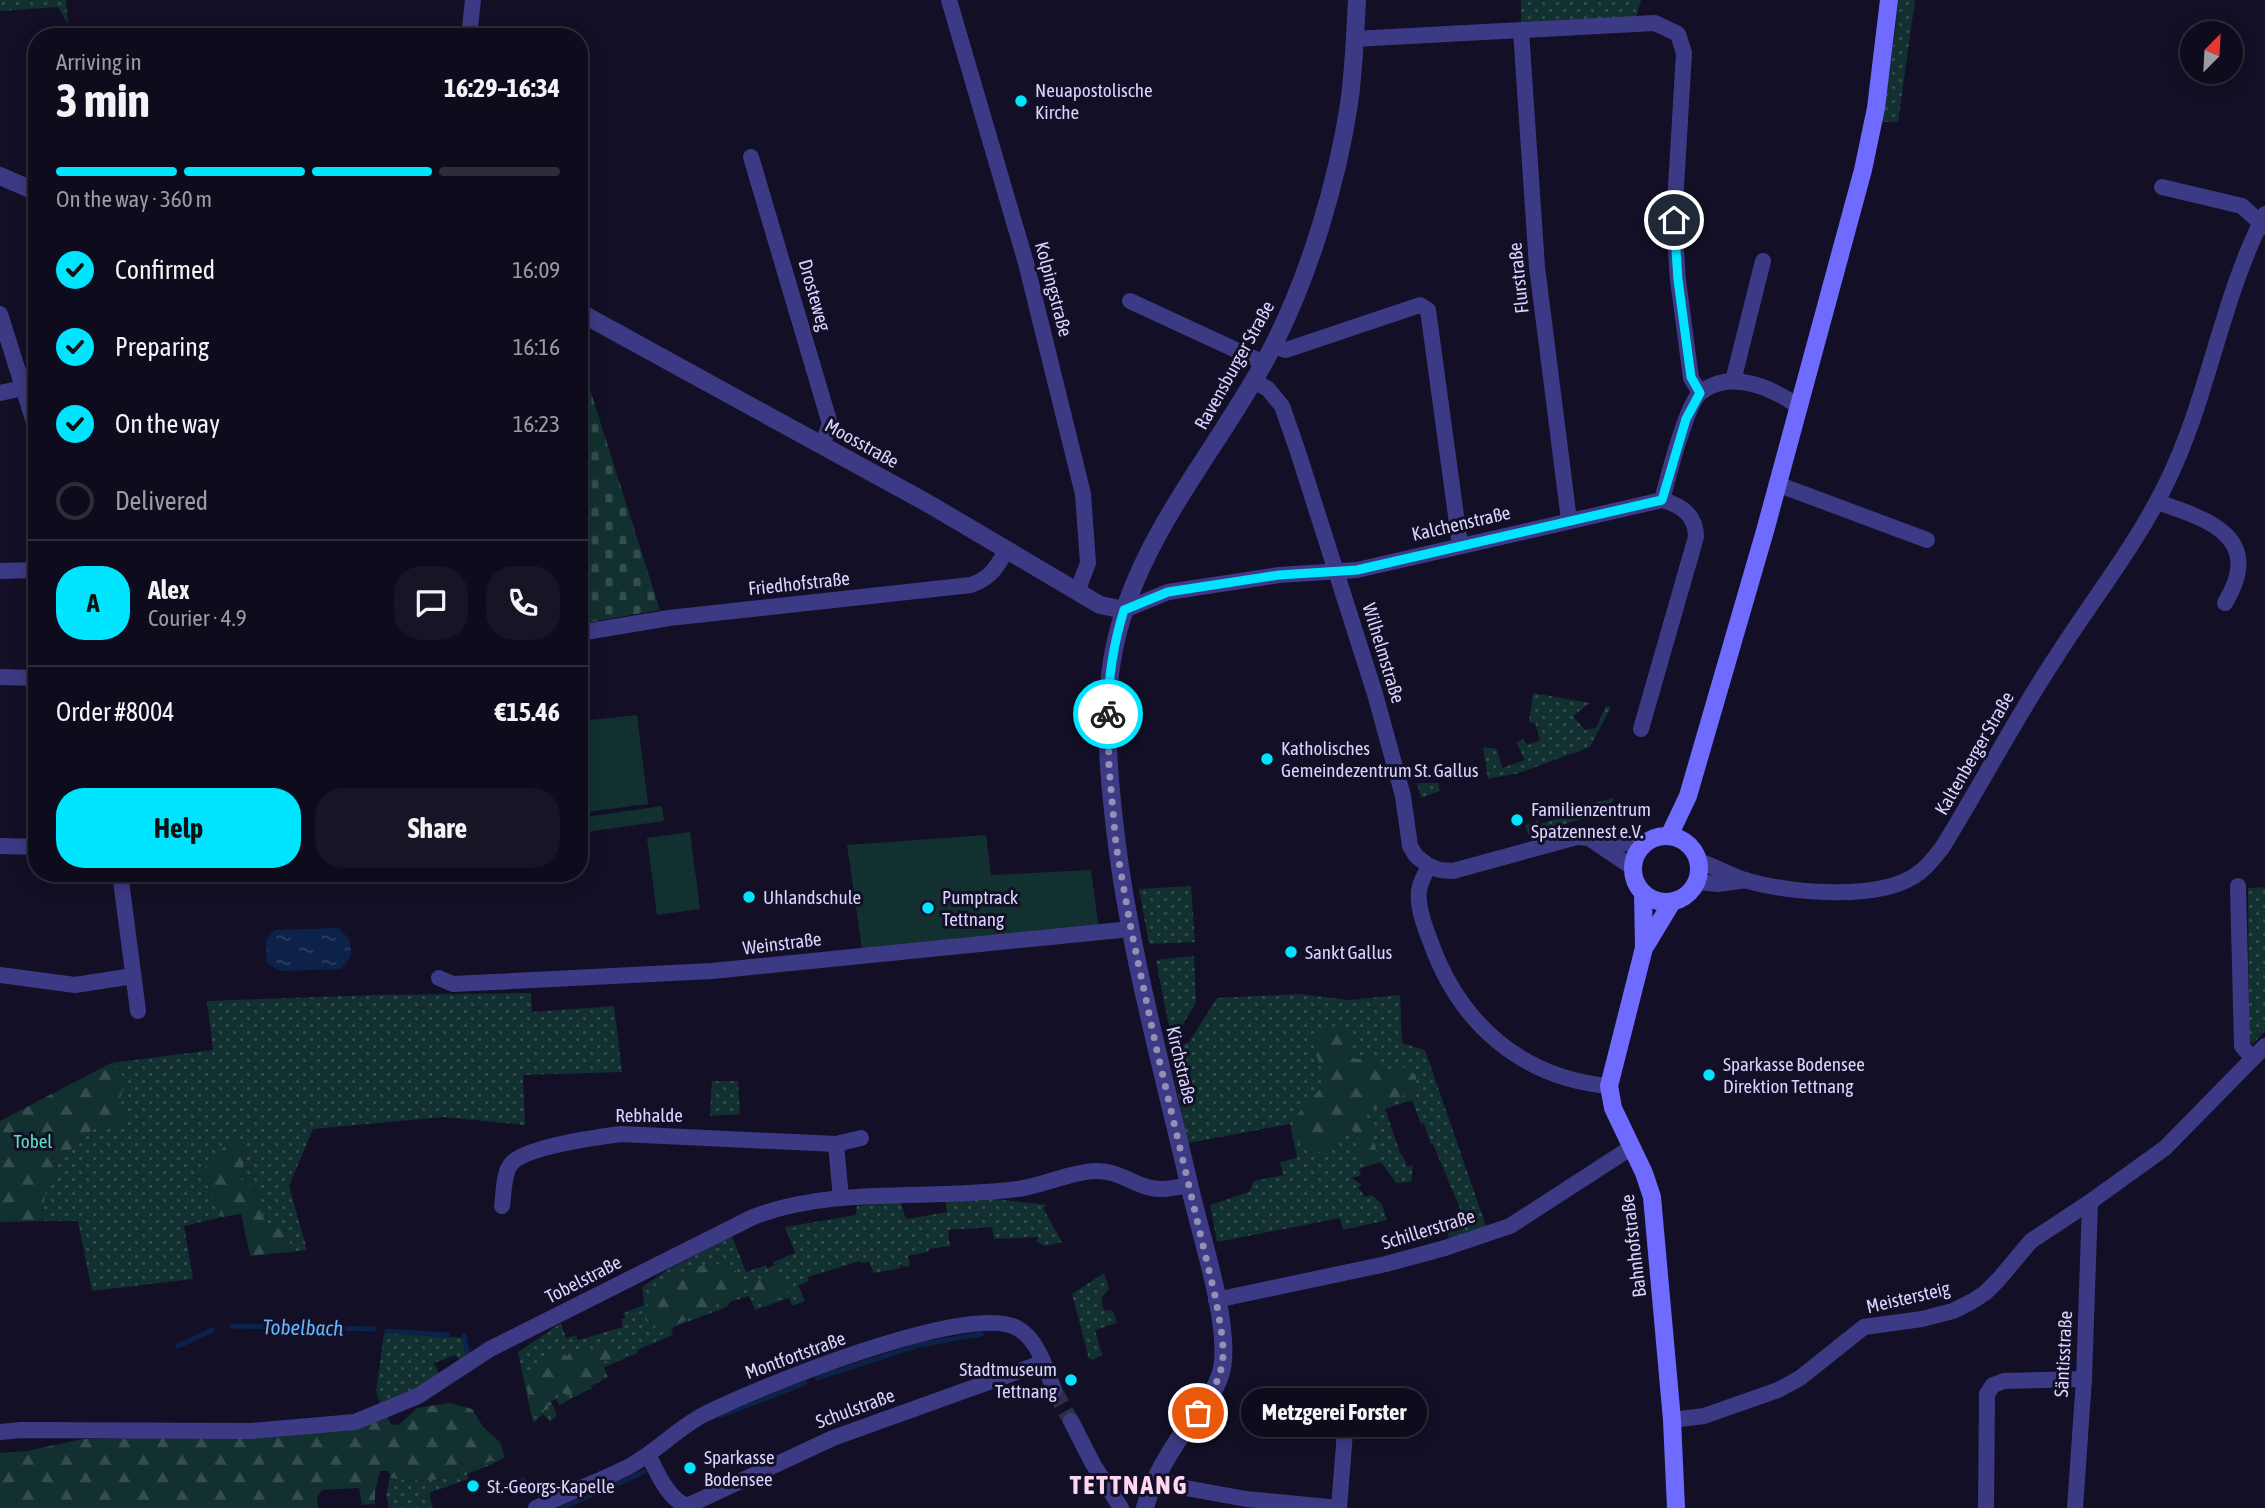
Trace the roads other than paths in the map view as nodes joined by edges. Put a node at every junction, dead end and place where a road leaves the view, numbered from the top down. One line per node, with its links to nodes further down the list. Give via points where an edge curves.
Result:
1 (473, 0): 5 (street)
2 (948, 0): 37 (street, Kolpingstraße, via 1026,263 1080,481 1088,563)
3 (1357, 0): 7 (street, Ravensburger Straße)
4 (1889, 0): 25 (main road, via 1863,170)
5 (470, 28)
6 (1521, 31): 7 (street); 23 (street, via 1655,23 1678,34 1684,53 1674,220 1691,377); 30 (street, Flurstraße, via 1536,267)
7 (1354, 39): 17 (street, Ravensburger Straße, via 1350,98 1331,192)
8 (751, 157): 26 (street, Drosteweg, via 830,424)
9 (0, 176): 11 (street)
10 (2162, 187): 12 (street, Kaltenberger Straße, via 2242,206)
11 (28, 188)
12 (2263, 221): 29 (street, Kaltenberger Straße, via 2235,282 2185,441)
13 (1763, 261): 20 (street)
14 (1130, 301): 18 (street)
15 (0, 314): 21 (street)
16 (588, 317): 26 (street, Moosstraße)
17 (1273, 346): 18 (street, Ravensburger Straße); 32 (street, via 1286,350 1420,305 1427,310)
18 (1264, 363): 19 (street, Ravensburger Straße)
19 (1254, 381): 36 (street, Wilhelmstraße, via 1282,406); 39 (street, Ravensburger Straße, via 1163,523)
20 (1733, 381): 23 (street); 25 (street, via 1767,389)
21 (23, 388): 22 (street); 24 (street)
22 (0, 393)
23 (1700, 393): 28 (street, via 1686,419)
24 (28, 404)
25 (1798, 405): 27 (main road)
26 (822, 445): 33 (street, Moosstraße)
27 (1777, 484): 31 (street); 44 (main road)
28 (1662, 500): 30 (street, Kalchenstraße); 43 (street, via 1684,509 1696,527 1696,537)
29 (2157, 502): 38 (street, via 2211,520 2235,533 2245,545 2245,575); 54 (street, Kaltenberger Straße, via 2046,671 1942,848 1919,873 1892,885 1843,892)
30 (1569, 520): 32 (street, Kalchenstraße)
31 (1927, 540)
32 (1460, 545): 36 (street, Kalchenstraße)
33 (1007, 549): 37 (street, Moosstraße); 40 (street, Friedhofstraße, via 995,571 971,585 669,618)
34 (28, 570): 35 (street)
35 (0, 571)
36 (1337, 571): 39 (street, Kalchenstraße, via 1168,592); 52 (street, Wilhelmstraße, via 1403,796 1410,846)
37 (1077, 592): 39 (street, Moosstraße, via 1100,605)
38 (2225, 603)
39 (1124, 610): 60 (street, Kirchstraße, via 1109,678 1109,767 1116,845)
40 (588, 632)
41 (0, 677): 42 (street)
42 (28, 678)
43 (1641, 729)
44 (1688, 796): 45 (main road); 47 (main road)
45 (1669, 836): 47 (main road); 49 (main road)
46 (1592, 840): 49 (street); 52 (street, via 1560,840 1453,871); 53 (street)
47 (1688, 844): 51 (main road)
48 (0, 846): 50 (street)
49 (1641, 846): 53 (main road)
50 (28, 847)
51 (1698, 861): 54 (street, Kaltenberger Straße); 56 (main road)
52 (1429, 866): 68 (street, via 1419,888 1426,929 1447,981 1469,1013 1524,1061 1585,1084)
53 (1632, 867): 58 (main road, Bahnhofstraße)
54 (1746, 880): 56 (street, Kaltenberger Straße)
55 (121, 882): 63 (street)
56 (1697, 882): 59 (main road, Bahnhofstraße, via 1687,895)
57 (2238, 886): 67 (street, via 2242,1046)
58 (1643, 894): 59 (main road, via 1655,901); 61 (main road, Bahnhofstraße)
59 (1672, 902): 61 (main road, Bahnhofstraße)
60 (1131, 929): 64 (street, Weinstraße, via 685,973 453,984); 72 (street, Kirchstraße)
61 (1644, 948): 68 (main road, Bahnhofstraße)
62 (0, 975): 63 (street, via 75,985)
63 (133, 976): 65 (street)
64 (439, 978)
65 (138, 1011)
66 (2265, 1046): 67 (street, Meistersteig)
67 (2252, 1058): 74 (street, Meistersteig, via 2165,1148)
68 (1609, 1086): 71 (main road, Bahnhofstraße, via 1613,1108)
69 (861, 1138): 70 (street, Rebhalde)
70 (836, 1144): 73 (street); 75 (street, Rebhalde, via 655,1133 588,1138 520,1156 509,1166)
71 (1632, 1147): 76 (street, Schillerstraße, via 1510,1226 1386,1264); 80 (main road, Bahnhofstraße, via 1652,1197)
72 (1189, 1185): 73 (street, Tobelstraße, via 1169,1190 1149,1187 1098,1171 1019,1189); 76 (street, Kirchstraße)
73 (841, 1198): 82 (street, Tobelstraße, via 796,1203 753,1217 490,1349 418,1396 355,1422 252,1432)
74 (2090, 1202): 78 (street, Säntisstraße); 80 (street, Meistersteig, via 2031,1241 1992,1286 1971,1302 1923,1319 1864,1327 1800,1378 1777,1390 1704,1416)
75 (502, 1206)
76 (1216, 1300): 85 (street, Kirchstraße, via 1223,1354 1220,1377)
77 (1042, 1363): 79 (street, Montfortstraße); 84 (street, Montfortstraße, via 1029,1337 1014,1326 1001,1322 951,1327 762,1388 701,1416); 84 (street, Schulstraße, via 824,1441 687,1506 676,1502)
78 (2084, 1379): 91 (street, via 1993,1385 1987,1394); 92 (street, Säntisstraße)
79 (1054, 1390)
80 (1672, 1420): 90 (main road, Bahnhofstraße)
81 (1071, 1421): 87 (street)
82 (0, 1432)
83 (1345, 1432): 89 (street)
84 (648, 1455): 86 (street, Montfortstraße)
85 (1157, 1475): 88 (street, Kirchstraße); 89 (street, via 1175,1486 1245,1499)
86 (536, 1508)
87 (1121, 1508)
88 (1145, 1508)
89 (1339, 1508)
90 (1676, 1508)
91 (1986, 1508)
92 (2075, 1508)

